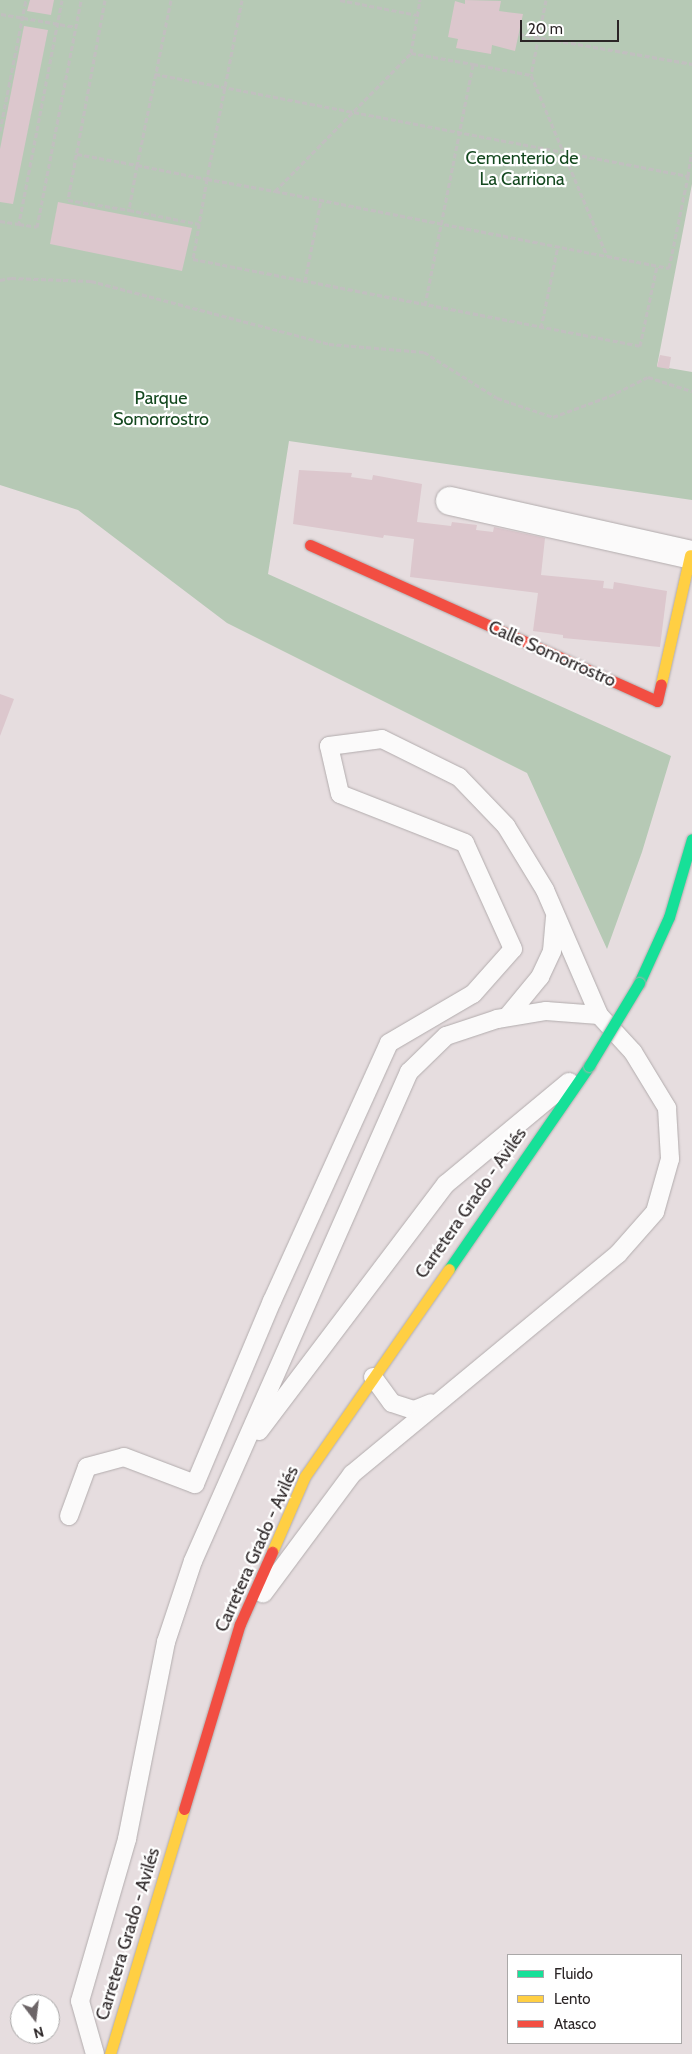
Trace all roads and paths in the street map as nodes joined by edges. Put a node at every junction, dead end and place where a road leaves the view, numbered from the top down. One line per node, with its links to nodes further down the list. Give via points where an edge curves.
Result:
1 (26, 0): 12 (path)
2 (62, 0): 14 (path)
3 (81, 0): 15 (path)
4 (105, 0): 29 (path)
5 (171, 0): 21 (path)
6 (242, 0): 23 (path)
7 (340, 0): 11 (path)
8 (420, 0): 11 (path)
9 (546, 0): 17 (path)
10 (0, 14): 12 (path); 13 (path)
11 (417, 15): 18 (path)
12 (22, 18): 14 (path); 25 (path)
13 (0, 20)
14 (57, 23): 15 (path); 38 (path)
15 (76, 27): 38 (path, via 37,227)
16 (519, 34): 17 (path)
17 (539, 37): 20 (path); 22 (path)
18 (412, 53): 19 (path); 24 (path)
19 (473, 64): 22 (path); 26 (path)
20 (692, 64)
21 (155, 74): 23 (path); 30 (path)
22 (531, 75): 27 (path)
23 (225, 86): 24 (path); 32 (path)
24 (354, 112): 26 (path); 33 (path)
25 (0, 131)
26 (459, 132): 27 (path); 37 (path)
27 (564, 152): 31 (path); 41 (path)
28 (692, 152): 31 (path)
29 (77, 154): 30 (path); 35 (path, via 68,200)
30 (137, 165): 32 (path); 35 (path)
31 (688, 176): 42 (path, via 669,268)
32 (207, 179): 33 (path); 39 (path)
33 (275, 191): 34 (path)
34 (321, 200): 37 (path); 44 (path)
35 (129, 210): 39 (path)
36 (0, 221): 38 (path)
37 (441, 223): 40 (path); 45 (path)
38 (19, 224)
39 (200, 224): 44 (path, via 193,260)
40 (558, 246): 41 (path); 46 (path)
41 (607, 256): 42 (path)
42 (657, 266): 46 (path, via 640,346)
43 (0, 280): 47 (path, via 91,281 329,344 424,352 496,398 553,417 610,396 648,377)
44 (305, 281): 45 (path)
45 (425, 305): 46 (path)
46 (541, 328)
47 (692, 390)
48 (450, 501): 50 (street, Calle Somorrostro)
49 (310, 545): 50 (main road, Calle Somorrostro, via 657,701)
50 (691, 555)
51 (692, 839): 55 (main road, Carretera Grado - Avilés, bridge, via 669,917 639,983)
52 (555, 915): 53 (lane); 54 (lane, via 552,951 540,977); 59 (lane, via 545,890 506,826 459,777 382,739 329,746 340,794 465,843 513,949 472,994 389,1043 272,1301 195,1484 124,1457 87,1467)
53 (599, 1016): 54 (lane, via 546,1011); 57 (lane, via 633,1052 667,1108 670,1159 655,1212 618,1254)
54 (507, 1018): 58 (lane, via 446,1036 409,1072)
55 (588, 1066): 56 (main road, Carretera Grado - Avilés); 58 (lane, via 446,1184)
56 (373, 1377): 57 (lane, via 392,1403 414,1410); 60 (main road, Carretera Grado - Avilés, via 305,1476)
57 (438, 1400): 60 (lane, via 352,1474)
58 (241, 1454): 61 (lane, via 193,1561 166,1642 127,1839 80,2001)
59 (69, 1516)
60 (240, 1624): 62 (main road, Carretera Grado - Avilés)
61 (96, 2054)
62 (110, 2054)

